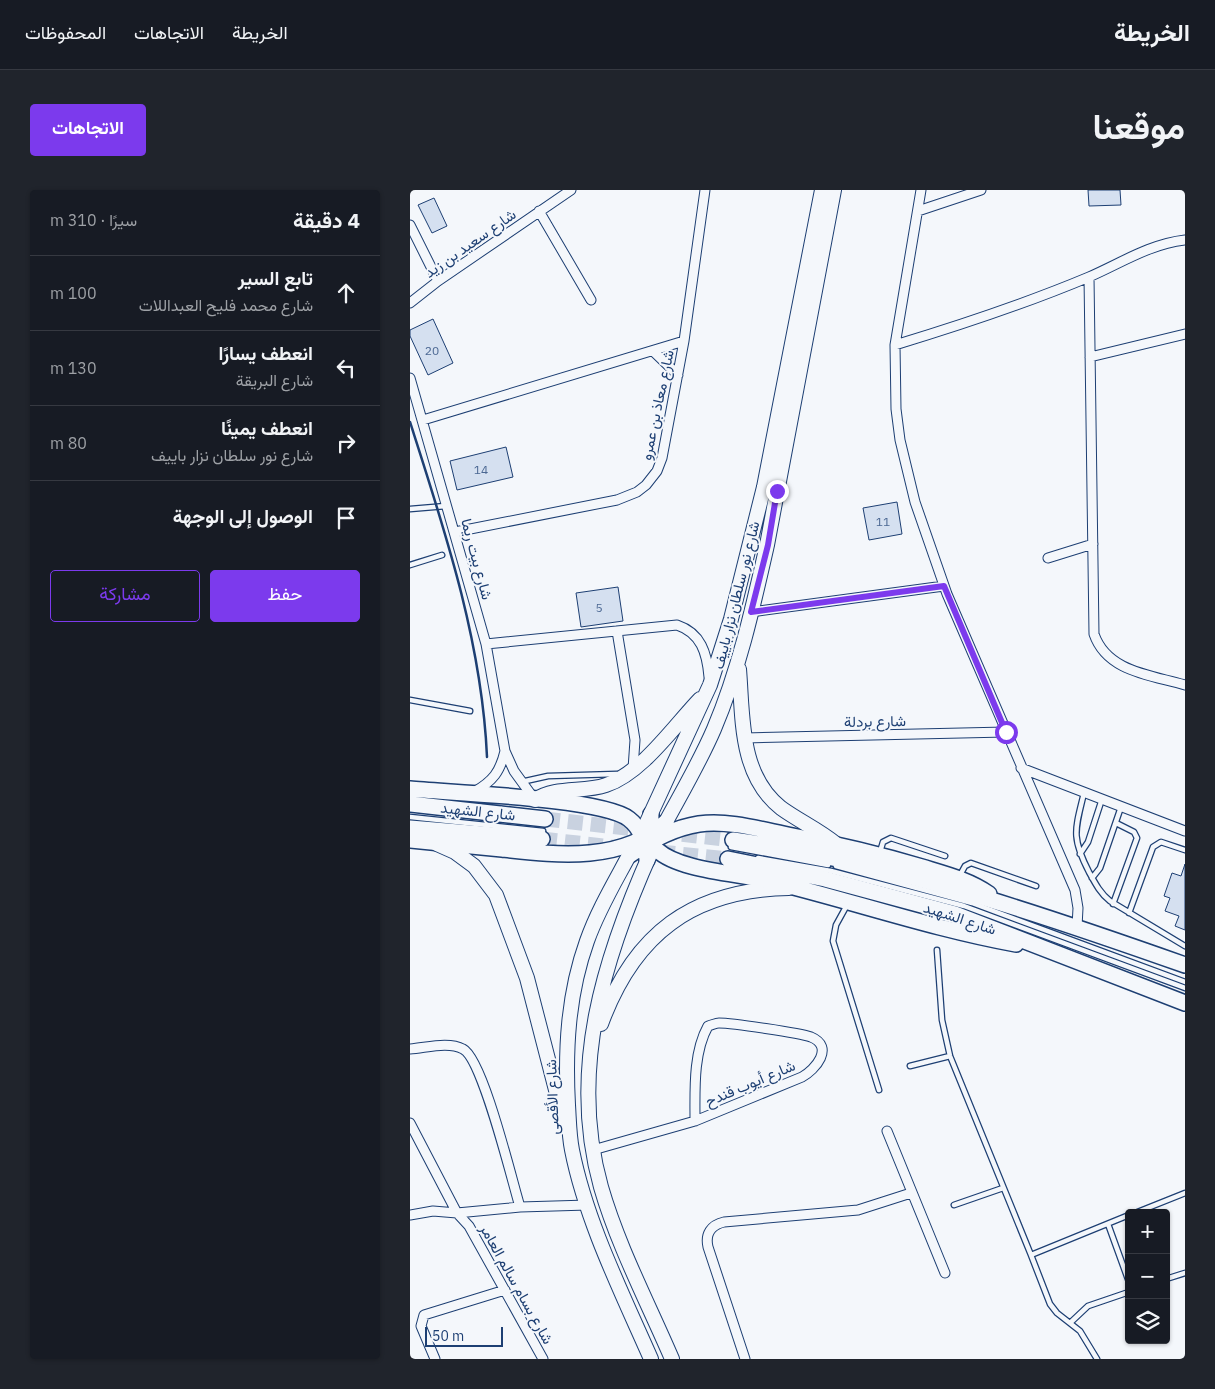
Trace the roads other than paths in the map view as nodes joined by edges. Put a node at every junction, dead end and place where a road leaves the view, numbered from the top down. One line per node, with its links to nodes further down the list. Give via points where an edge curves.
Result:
1 (571, 190): 8 (street, شارع سعيد بن زيد)
2 (705, 190): 16 (street, شارع معاذ بن عمرو)
3 (822, 190): 36 (main road, شارع نور سلطان نزار باييف, via 764,487 731,618)
4 (834, 190): 31 (main road, شارع نور سلطان نزار باييف, via 768,545)
5 (921, 190): 7 (street)
6 (981, 190): 7 (street)
7 (918, 211): 17 (street)
8 (540, 212): 12 (street, شارع سعيد بن زيد); 13 (street)
9 (410, 225): 12 (street)
10 (1185, 240): 11 (street, via 1138,253)
11 (1089, 277): 17 (street, via 954,327); 19 (street)
12 (438, 280): 14 (street, شارع سعيد بن زيد)
13 (591, 300)
14 (410, 303)
15 (1185, 334): 19 (street)
16 (684, 341): 18 (street); 20 (street, شارع معاذ بن عمرو)
17 (895, 345): 30 (street, via 895,393 900,440 915,502)
18 (653, 351): 20 (street); 22 (street)
19 (1090, 356): 26 (street)
20 (678, 375): 25 (street, شارع معاذ بن عمرو, via 657,471 637,492 617,500)
21 (410, 378): 22 (street, شارع بيت ريما)
22 (424, 420): 23 (street, شارع بيت ريما)
23 (448, 505): 24 (lane); 25 (street, شارع بيت ريما)
24 (410, 509)
25 (455, 532): 33 (street, شارع بيت ريما)
26 (1093, 544): 28 (street); 35 (street, via 1094,634 1102,652 1126,668)
27 (442, 555): 29 (lane)
28 (1048, 558)
29 (410, 564)
30 (944, 586): 31 (street); 39 (street)
31 (751, 612): 34 (main road, شارع نور سلطان نزار باييف)
32 (617, 631): 33 (street); 36 (street, via 684,627 697,637 705,650); 43 (street, via 635,740)
33 (486, 644): 41 (street, شارع بيت ريما)
34 (738, 659): 40 (main road); 55 (main road, شارع نور سلطان نزار باييف, via 714,729)
35 (1185, 685)
36 (709, 688): 43 (main road); 53 (main road, شارع نور سلطان نزار باييف)
37 (410, 700): 38 (lane)
38 (470, 711)
39 (1006, 732): 40 (street, شارع بردلة); 42 (street)
40 (745, 738): 63 (main road, via 755,777 771,798)
41 (505, 750): 44 (street, شارع بيت ريما); 47 (street, شارع بيت ريما, via 496,777)
42 (1021, 768): 46 (street); 77 (street, via 1075,890)
43 (633, 770): 44 (lane, via 605,775 539,777); 49 (main road, via 603,786 554,792)
44 (522, 782): 49 (street, شارع بيت ريما)
45 (410, 789): 47 (highway)
46 (1084, 793): 48 (street); 66 (lane, via 1075,834)
47 (469, 794): 49 (highway)
48 (1102, 799): 51 (street); 66 (lane, via 1088,842)
49 (535, 800): 62 (highway, via 610,810 629,819)
50 (410, 804): 58 (highway, شارع الشهيد)
51 (1121, 807): 56 (lane); 59 (street)
52 (410, 812): 58 (lane)
53 (651, 814): 62 (highway)
54 (410, 817): 58 (lane)
55 (666, 822): 62 (highway)
56 (1116, 823): 70 (lane, via 1100,868); 75 (lane, via 1134,832 1138,838)
57 (410, 828): 58 (highway, شارع الشهيد)
58 (543, 829)
59 (1185, 831)
60 (410, 840): 61 (highway)
61 (432, 842): 62 (highway, via 567,854); 93 (main road, via 465,859 483,875 496,895 527,978)
62 (646, 843): 63 (highway, via 698,824 729,823); 72 (highway, via 682,864); 86 (main road, via 606,968); 93 (main road, شارع الأقصى, via 597,916 573,991 567,1042)
63 (836, 844): 67 (highway)
64 (730, 850): 74 (highway, شارع الشهيد, via 817,855); 79 (highway, شارع الشهيد, via 943,911); 82 (lane, via 831,865 934,892 1010,916); 83 (lane, via 920,893 998,918)
65 (1185, 850): 76 (lane, via 1161,842 1153,846)
66 (1080, 854): 70 (lane)
67 (879, 855): 68 (lane, via 883,842 891,838); 69 (highway)
68 (944, 856)
69 (959, 878): 71 (lane, via 965,866 971,863); 74 (highway)
70 (1092, 878): 75 (lane, via 1102,895)
71 (1036, 886)
72 (796, 888): 73 (highway); 86 (main road, via 738,893 705,903 673,921 645,946 620,980)
73 (847, 901): 79 (highway, via 988,939); 89 (lane, via 834,930 833,941)
74 (998, 902): 77 (highway, شارع الشهيد)
75 (1114, 904): 76 (lane)
76 (1129, 913): 78 (lane)
77 (1077, 927): 81 (highway, شارع الشهيد)
78 (1185, 946)
79 (1045, 948): 84 (highway, شارع الشهيد)
80 (937, 950): 87 (lane, via 942,1020)
81 (1184, 963)
82 (1185, 982)
83 (1185, 988)
84 (1185, 1003)
85 (410, 1049): 100 (street, via 451,1045 465,1049 473,1060 493,1113)
86 (592, 1049): 94 (main road, via 589,1113)
87 (950, 1056): 88 (lane); 95 (lane)
88 (910, 1066)
89 (879, 1090)
90 (695, 1121): 90 (street, شارع أيوب قندح, via 698,1062 702,1038 708,1026 719,1023 812,1037 821,1044 823,1053 812,1071); 94 (street, شارع أيوب قندح)
91 (410, 1123): 102 (street, شارع بسام سالم العامر)
92 (887, 1131): 96 (street)
93 (570, 1138): 98 (main road, شارع الأقصى)
94 (593, 1150): 117 (main road, via 610,1215)
95 (1003, 1188): 99 (lane); 106 (lane)
96 (911, 1193): 108 (street); 118 (street, via 858,1210 724,1222 713,1226 707,1236 708,1247)
97 (1185, 1193): 101 (lane)
98 (588, 1205): 100 (street); 116 (main road, شارع الأقصى, via 611,1268)
99 (954, 1205)
100 (520, 1207): 102 (street)
101 (1145, 1209)
102 (457, 1213): 103 (street, via 433,1211); 111 (street, شارع بسام سالم العامر, via 469,1226)
103 (410, 1215)
104 (1125, 1217): 105 (lane)
105 (1108, 1224): 106 (lane); 107 (lane)
106 (1031, 1255): 113 (lane, via 1050,1304)
107 (1125, 1271)
108 (945, 1273)
109 (1185, 1273): 110 (lane)
110 (1170, 1278)
111 (505, 1290): 114 (street, via 424,1315 421,1326); 115 (street, شارع بسام سالم العامر)
112 (1125, 1293): 113 (lane, via 1088,1306)
113 (1070, 1322): 119 (lane, via 1084,1336)
114 (435, 1359)
115 (543, 1359)
116 (651, 1359)
117 (672, 1359)
118 (745, 1359)
119 (1097, 1359)

